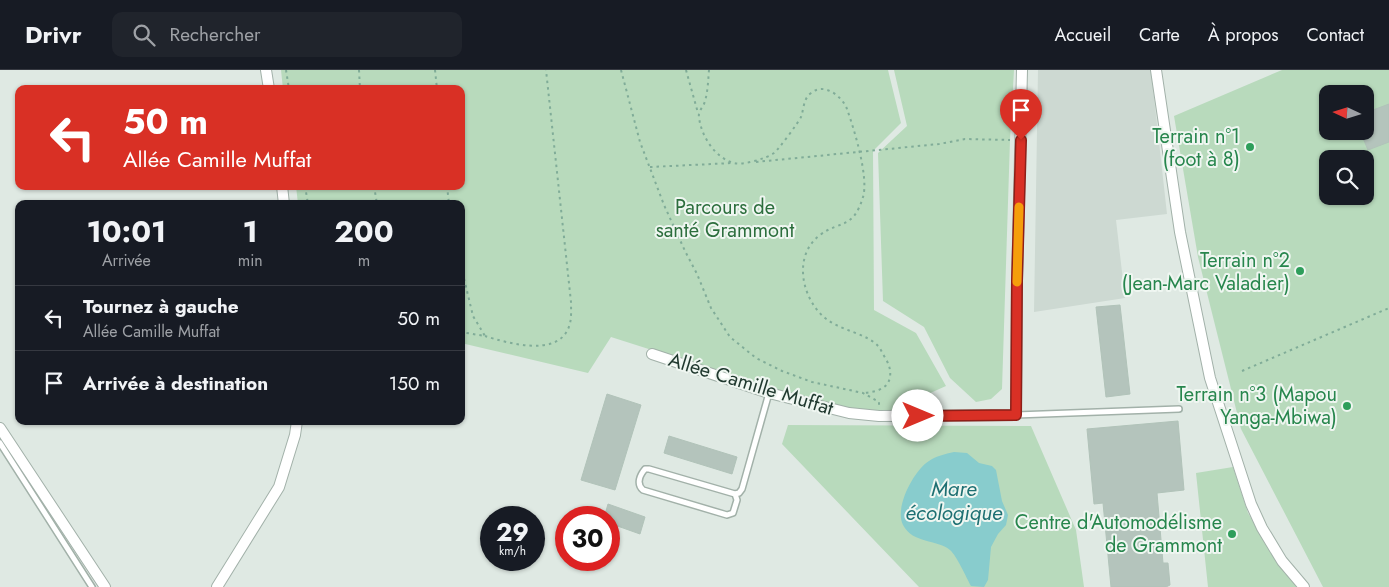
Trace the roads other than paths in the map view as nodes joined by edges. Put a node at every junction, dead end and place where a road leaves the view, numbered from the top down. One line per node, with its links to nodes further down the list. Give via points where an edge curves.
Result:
1 (266, 70): 4 (street)
2 (1022, 70): 8 (street)
3 (1156, 70): 16 (street, via 1180,232 1210,378 1251,504 1282,561)
4 (268, 85)
5 (652, 354): 6 (street, Allée Camille Muffat)
6 (768, 393): 8 (street, Allée Camille Muffat, via 849,413 879,416); 12 (lane, via 742,489)
7 (1180, 409): 8 (lane)
8 (1016, 415)
9 (296, 425): 15 (street, via 279,487)
10 (0, 428): 14 (street)
11 (0, 443): 13 (lane)
12 (735, 494): 12 (lane, via 649,469 642,472 639,482 643,490 727,516 733,513 737,500)
13 (92, 587)
14 (106, 587)
15 (217, 587)
16 (1304, 587)

